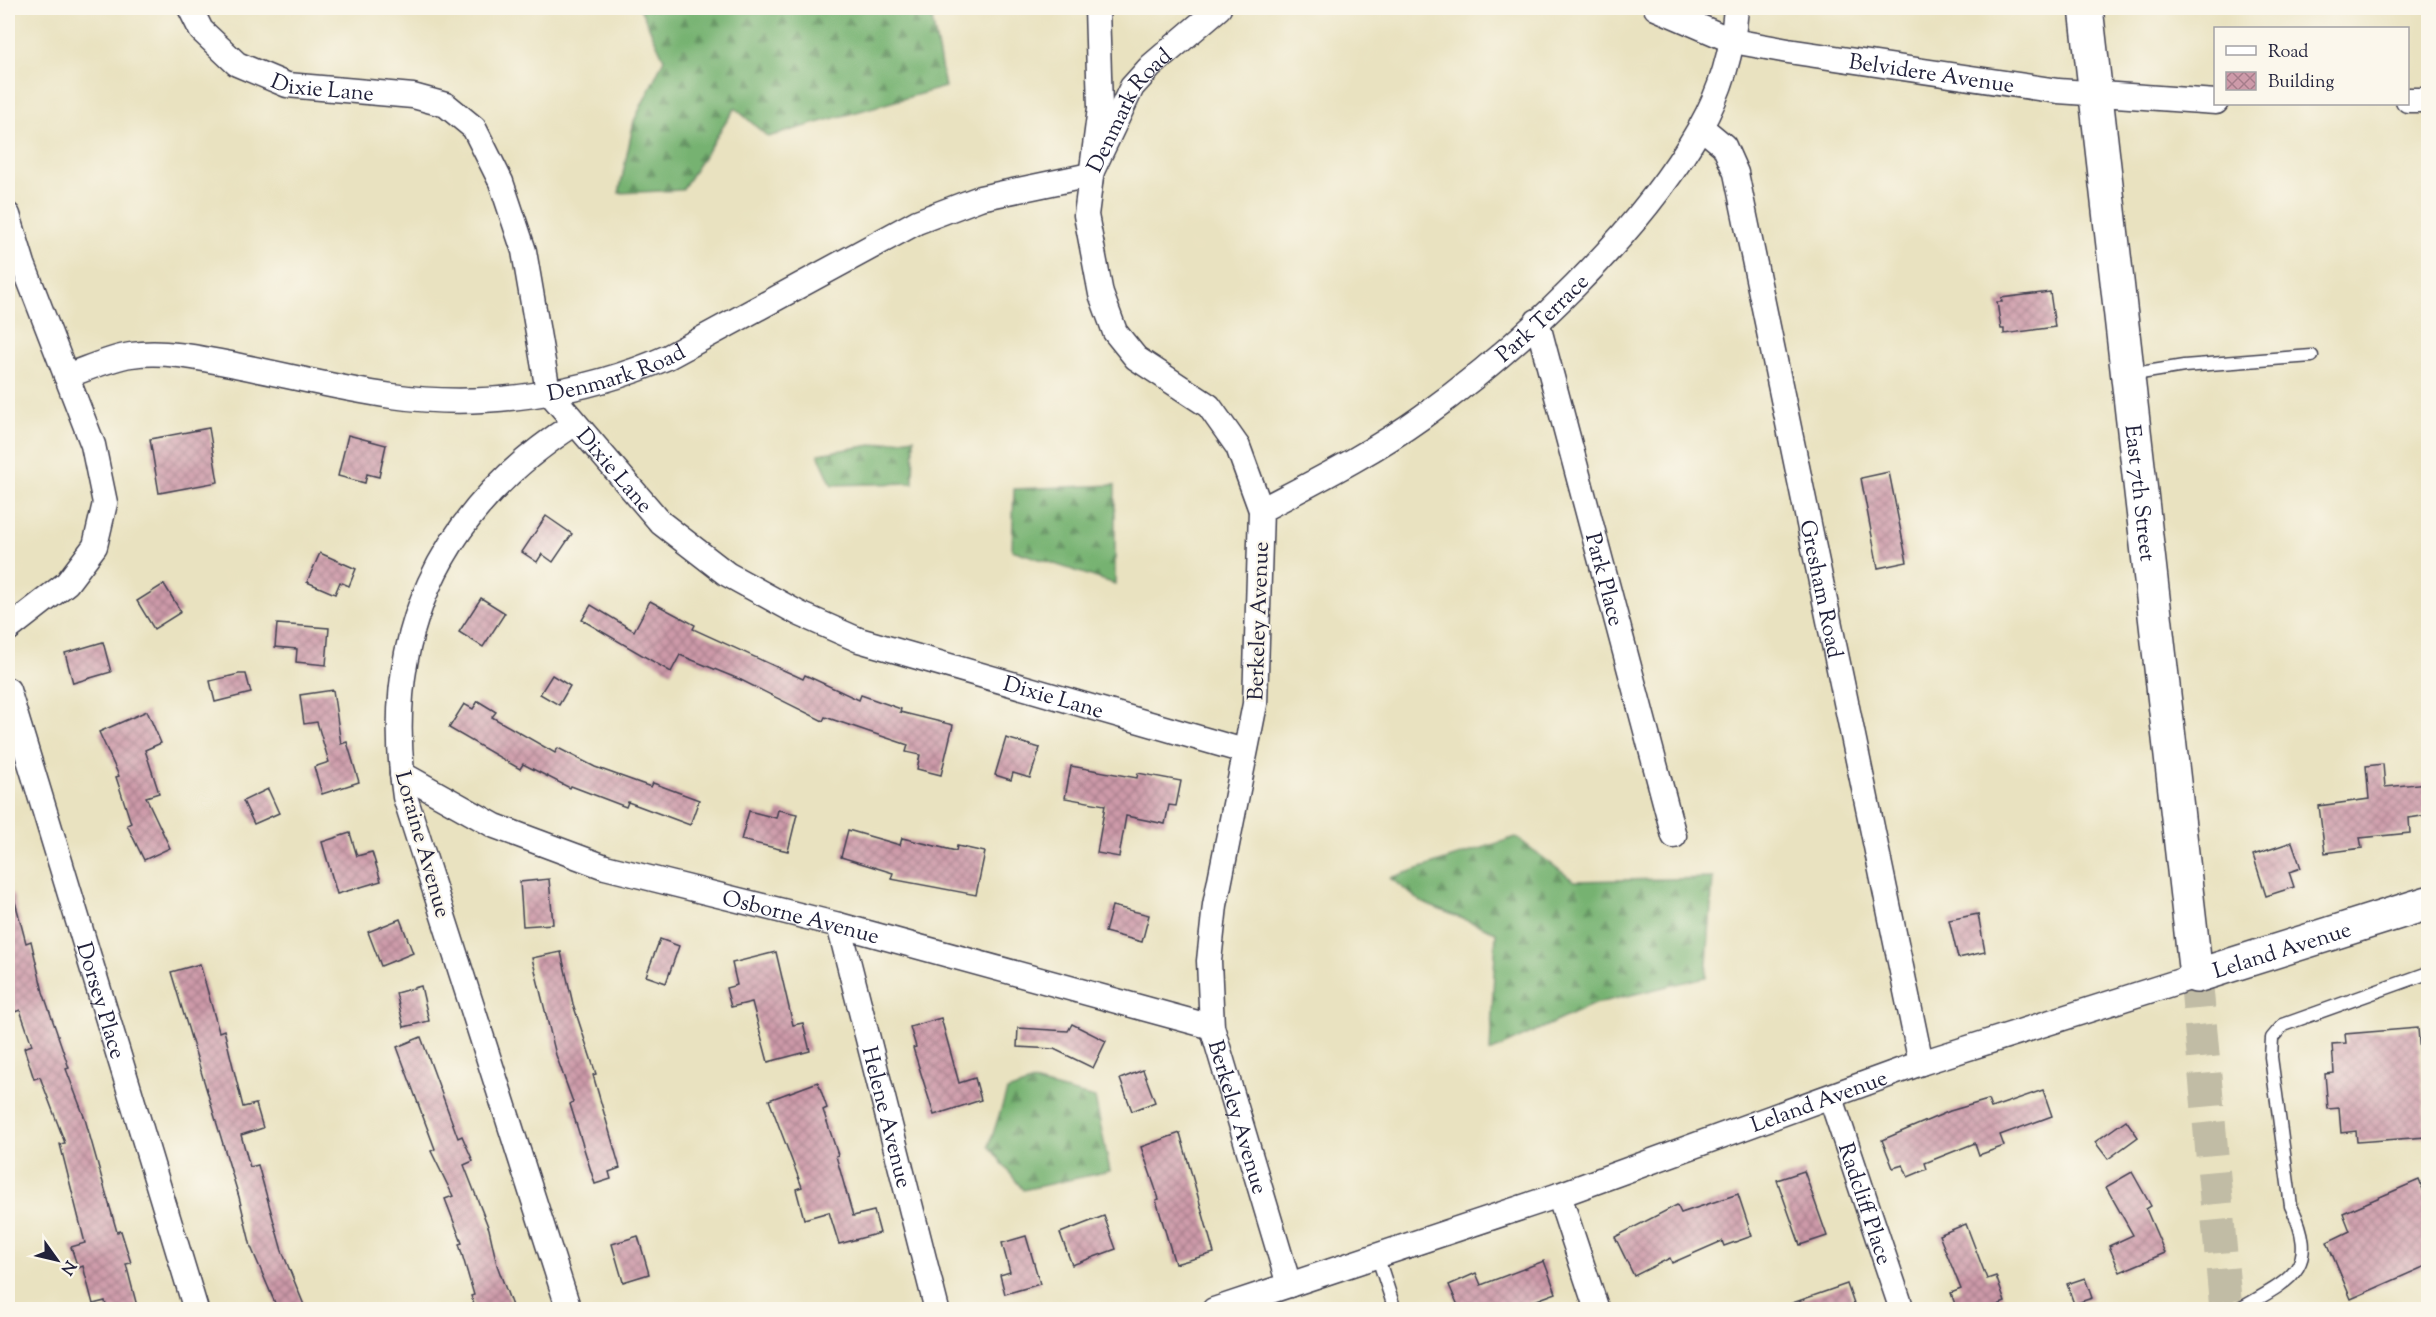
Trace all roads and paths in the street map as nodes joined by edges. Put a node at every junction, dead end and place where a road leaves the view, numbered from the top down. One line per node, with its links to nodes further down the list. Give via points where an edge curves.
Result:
1 (190, 8): 19 (street, Dixie Lane, via 201,30 237,64 287,84 413,96 446,105 474,128 501,182 524,251)
2 (1097, 8): 13 (street, Berkeley Avenue, via 1100,108)
3 (1219, 8): 13 (street, Denmark Road, via 1132,87)
4 (1656, 8): 7 (street, Belvidere Avenue)
5 (1736, 8): 7 (street, Park Terrace)
6 (2086, 8): 8 (street, East 7th Street)
7 (1733, 41): 8 (street, Belvidere Avenue, via 2058,91); 12 (street, Park Terrace)
8 (2094, 92): 11 (street, Belvidere Avenue); 18 (street, East 7th Street)
9 (2409, 100): 10 (street)
10 (2428, 100)
11 (2214, 102)
12 (1701, 127): 15 (street, Park Terrace, via 1633,222); 32 (street, Gresham Road, via 1724,146 1736,173)
13 (1090, 175): 19 (street, Denmark Road, via 980,198 917,222 668,357 592,385); 21 (street, Berkeley Avenue, via 1086,215 1092,255 1115,332 1136,358 1209,406 1238,447)
14 (8, 215): 17 (street, via 22,264)
15 (1537, 321): 21 (street, Park Terrace, via 1499,357 1421,418 1338,470); 26 (street, Park Place)
16 (2312, 356): 18 (lane, via 2184,366)
17 (66, 376): 19 (street, Denmark Road, via 131,355 184,354 391,396 438,401); 22 (street, via 93,445 105,503 95,546 67,584)
18 (2127, 376): 30 (street, East 7th Street)
19 (548, 392): 20 (street, Dixie Lane)
20 (574, 424): 24 (street, Dixie Lane, via 661,523 727,574 800,614 859,640); 25 (street, Loraine Avenue, via 530,454 490,491 457,535 430,582 406,651 400,687)
21 (1261, 510): 24 (street, Berkeley Avenue, via 1258,657)
22 (8, 629)
23 (8, 690): 37 (street, Dorsey Place)
24 (1244, 751): 31 (street, Berkeley Avenue, via 1215,905 1209,961)
25 (402, 774): 28 (street, Osborne Avenue, via 495,826 605,867); 38 (street, Loraine Avenue, via 405,797)
26 (1674, 836)
27 (2428, 903): 30 (street, Leland Avenue)
28 (839, 925): 31 (street, Osborne Avenue); 39 (street, Helene Avenue)
29 (2428, 973): 44 (lane, via 2283,1025 2272,1038 2271,1057 2291,1206 2301,1227 2304,1255 2299,1269)
30 (2196, 976): 32 (street, Leland Avenue)
31 (1212, 1027): 36 (street, Berkeley Avenue)
32 (1921, 1063): 33 (street, Leland Avenue)
33 (1831, 1098): 34 (street, Leland Avenue); 43 (street, Radcliff Place)
34 (1559, 1196): 35 (street, Leland Avenue); 42 (street)
35 (1377, 1256): 36 (street, Leland Avenue); 41 (lane)
36 (1289, 1285): 40 (street, Leland Avenue)
37 (196, 1310)
38 (569, 1310)
39 (937, 1310)
40 (1214, 1310)
41 (1395, 1310)
42 (1597, 1310)
43 (1902, 1310)
44 (2238, 1310)

